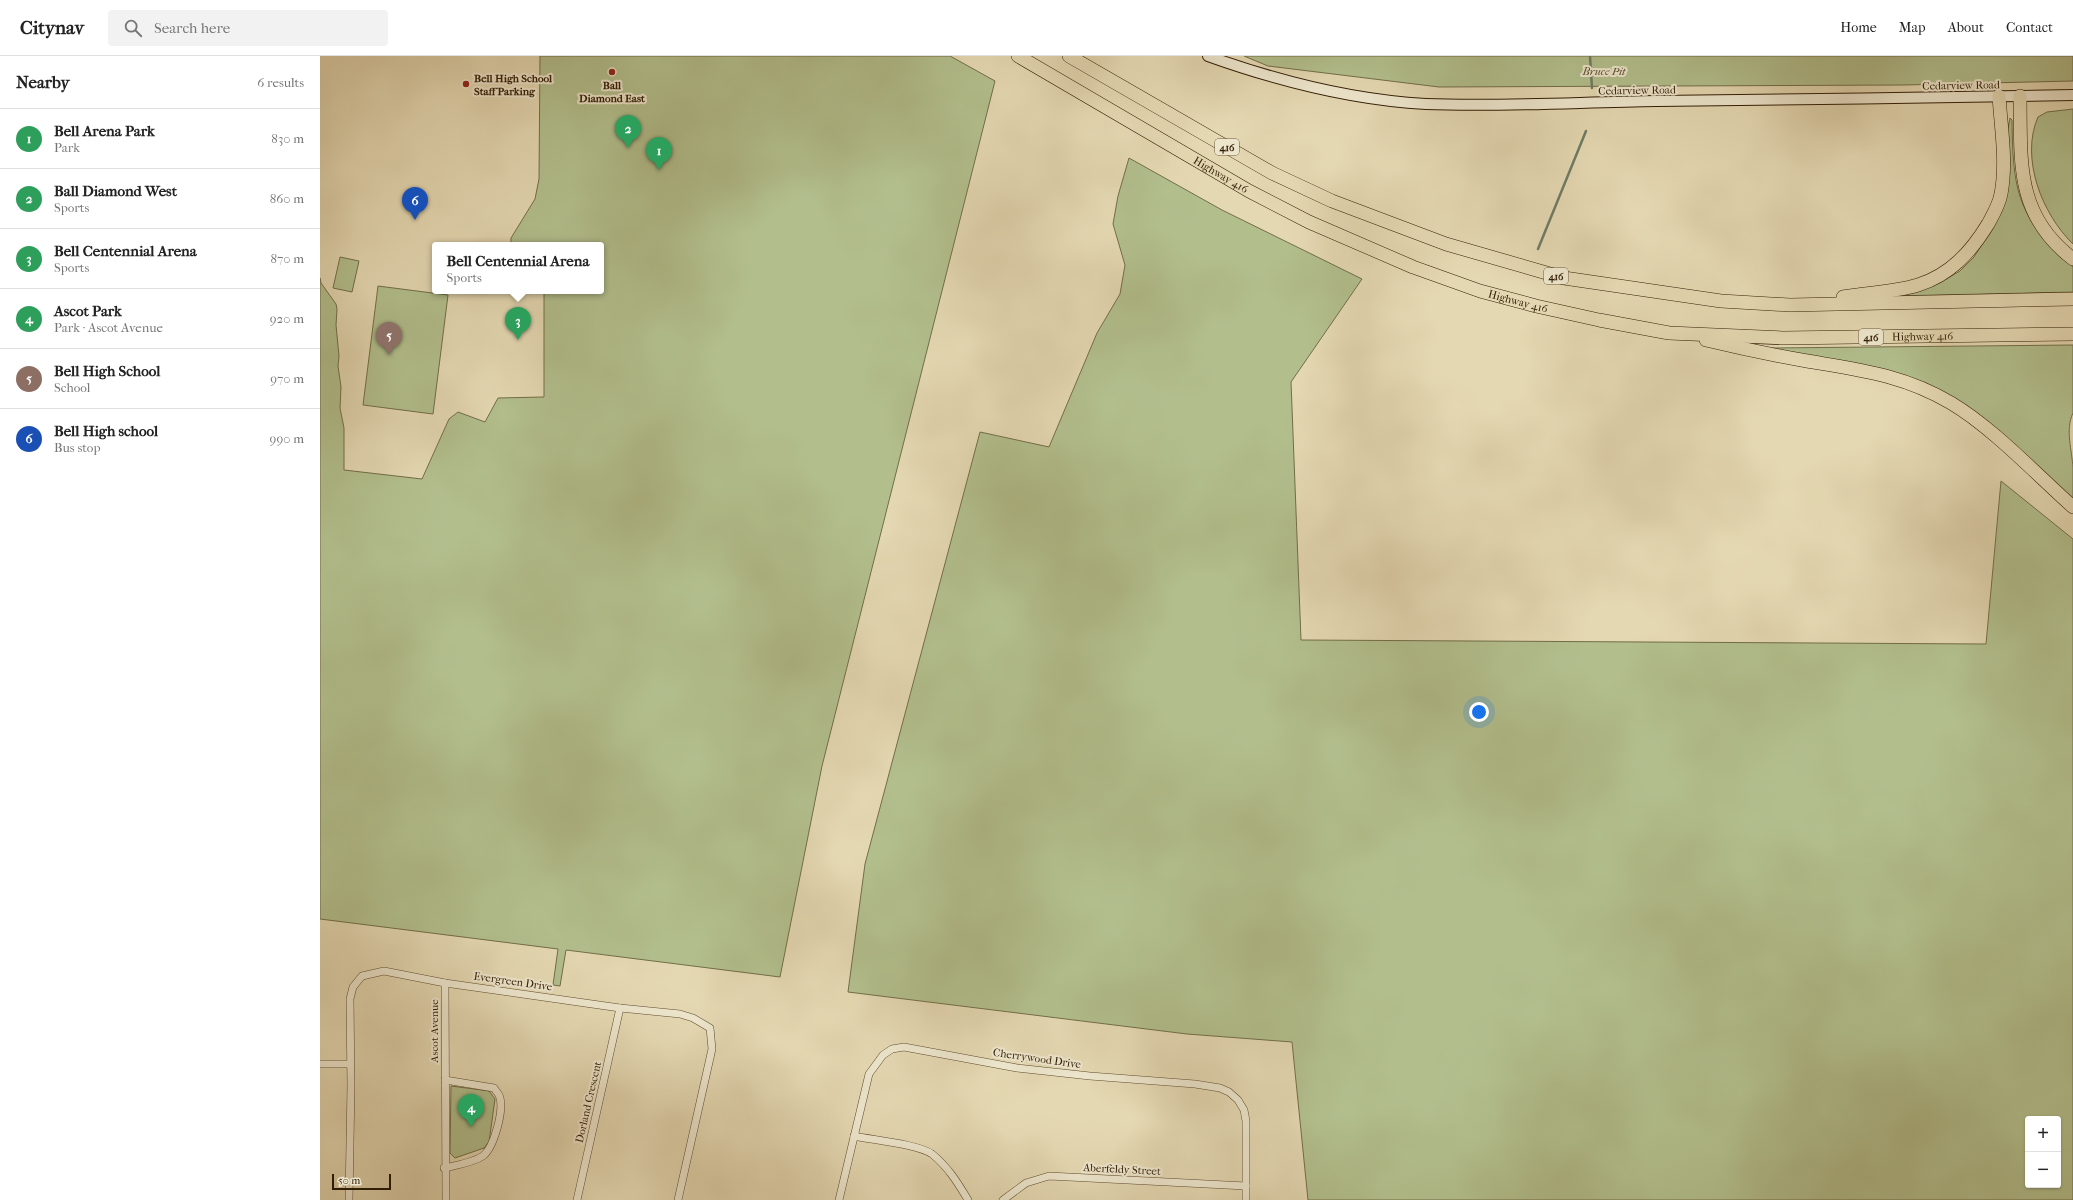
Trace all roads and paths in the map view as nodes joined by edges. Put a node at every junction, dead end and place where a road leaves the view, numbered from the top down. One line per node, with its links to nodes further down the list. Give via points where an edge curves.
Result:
1 (1018, 56): 10 (highway, Highway 416 / 416, via 1249,191 1309,222 1413,267 1480,291 1529,304)
2 (1069, 56): 9 (highway, 416, via 1272,173 1332,201 1446,244 1564,278 1721,301)
3 (1208, 56): 5 (main road, Cedarview Road, via 1295,84 1339,93 1425,104 1503,106)
4 (2073, 95): 6 (main road, Cedarview Road)
5 (1999, 96): 6 (main road, Cedarview Road); 9 (highway, via 2003,150 2001,195 1979,239 1964,257 1937,277 1918,285)
6 (2020, 96): 7 (highway, via 2024,188 2035,216 2060,249)
7 (2073, 260)
8 (2073, 299): 9 (highway, 416)
9 (1790, 305)
10 (1669, 333): 11 (highway, Highway 416 / 416, via 1783,338); 12 (highway, via 1768,354 1877,372 1920,387 1951,403 1977,421)
11 (2073, 334)
12 (2073, 507)
13 (445, 983): 14 (street, Evergreen Drive); 16 (street, Evergreen Drive, via 384,971 362,976 353,987 350,999); 17 (street, Ascot Avenue)
14 (620, 1008): 23 (street, Dorland Crescent); 24 (street, Evergreen Drive, via 680,1014 710,1028 712,1049)
15 (320, 1064): 16 (street)
16 (350, 1064): 21 (street, Evergreen Drive)
17 (445, 1080): 19 (street, Ascot Avenue); 19 (street, via 494,1088 501,1104 491,1149 473,1161)
18 (854, 1136): 20 (street, Cherrywood Drive, via 869,1074 883,1054 892,1049 915,1048 1018,1068 1083,1076 1195,1084 1229,1092 1244,1110 1246,1121); 25 (street, Cherrywood Drive); 26 (street, via 920,1149 931,1154 954,1177)
19 (444, 1168): 22 (street, Ascot Avenue)
20 (1246, 1186): 27 (street, Aberfeldy Street, via 1049,1176 1026,1183); 28 (street, Cherrywood Drive)
21 (349, 1200)
22 (446, 1200)
23 (577, 1200)
24 (678, 1200)
25 (839, 1200)
26 (968, 1200)
27 (1003, 1200)
28 (1246, 1200)

